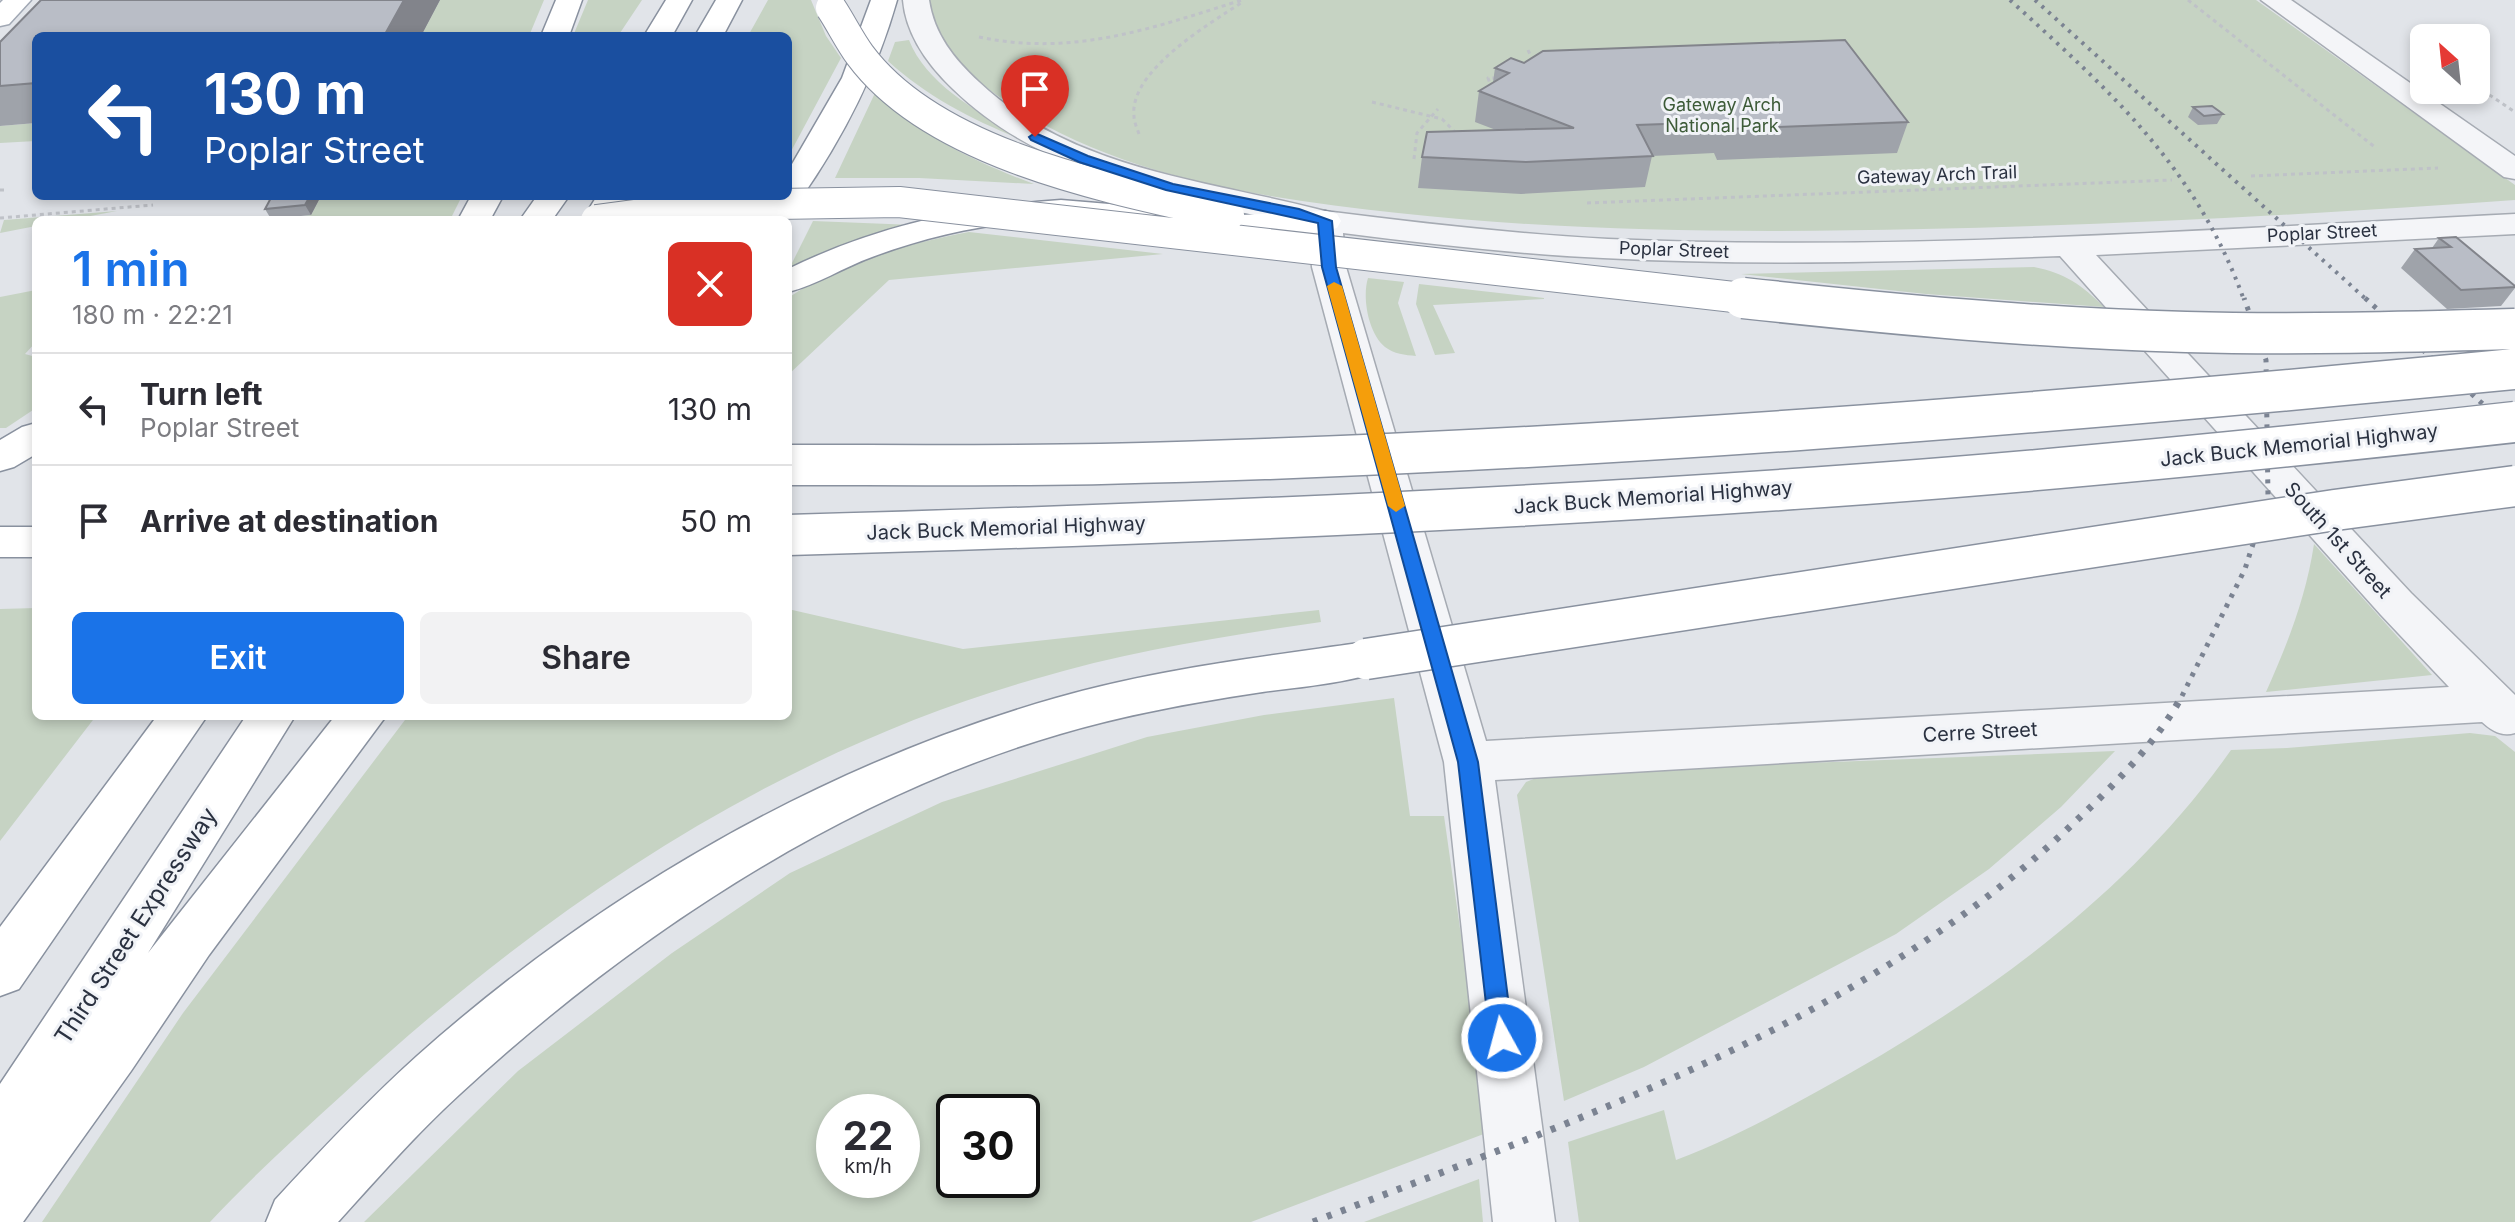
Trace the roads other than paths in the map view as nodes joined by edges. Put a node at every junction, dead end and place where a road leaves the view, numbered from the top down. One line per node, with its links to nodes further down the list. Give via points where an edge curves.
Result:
1 (18, 0): 9 (main road)
2 (569, 0): 10 (main road)
3 (679, 0): 11 (main road)
4 (729, 0): 12 (main road)
5 (884, 0): 14 (main road, via 851,95)
6 (916, 0): 16 (street, Poplar Street, via 925,34 944,63 999,114 1035,137 1170,187)
7 (2274, 0): 13 (street)
8 (831, 4): 19 (main road, bridge, via 870,69 919,108 982,144 1077,178)
9 (0, 18)
10 (557, 32)
11 (660, 32)
12 (711, 32)
13 (2515, 170)
14 (792, 187)
15 (624, 216): 19 (main road, bridge, via 767,201 899,202)
16 (1325, 221): 18 (street, Poplar Street, via 1642,250); 20 (main road, via 1243,226 1095,211 991,217 868,248); 37 (street, via 1329,267)
17 (2515, 224): 18 (street, Poplar Street)
18 (2069, 246): 32 (street, South 1st Street, via 2396,604)
19 (1414, 261): 21 (main road, bridge, via 2016,324 2202,332)
20 (792, 280)
21 (2515, 329)
22 (2515, 369): 27 (main road, bridge, via 2110,408 1615,442 1101,464)
23 (2515, 422): 29 (main road, Jack Buck Memorial Highway, bridge, via 2140,460 1708,494 1103,526)
24 (32, 438): 25 (main road)
25 (0, 458): 26 (main road)
26 (32, 460)
27 (792, 465)
28 (2515, 486): 42 (main road, bridge, via 1366,659 1153,694 1054,717 932,761 817,813 697,880 578,961 446,1068)
29 (792, 535)
30 (0, 542): 31 (main road)
31 (32, 542)
32 (2504, 714): 37 (street, Cerre Street)
33 (143, 720): 38 (main road)
34 (180, 720): 38 (main road)
35 (268, 720): 40 (main road, Third Street Expressway)
36 (359, 720): 41 (main road, via 190,938)
37 (1468, 762): 43 (street)
38 (35, 923): 39 (main road)
39 (0, 971)
40 (0, 1136)
41 (0, 1202)
42 (297, 1222)
43 (1524, 1222)

